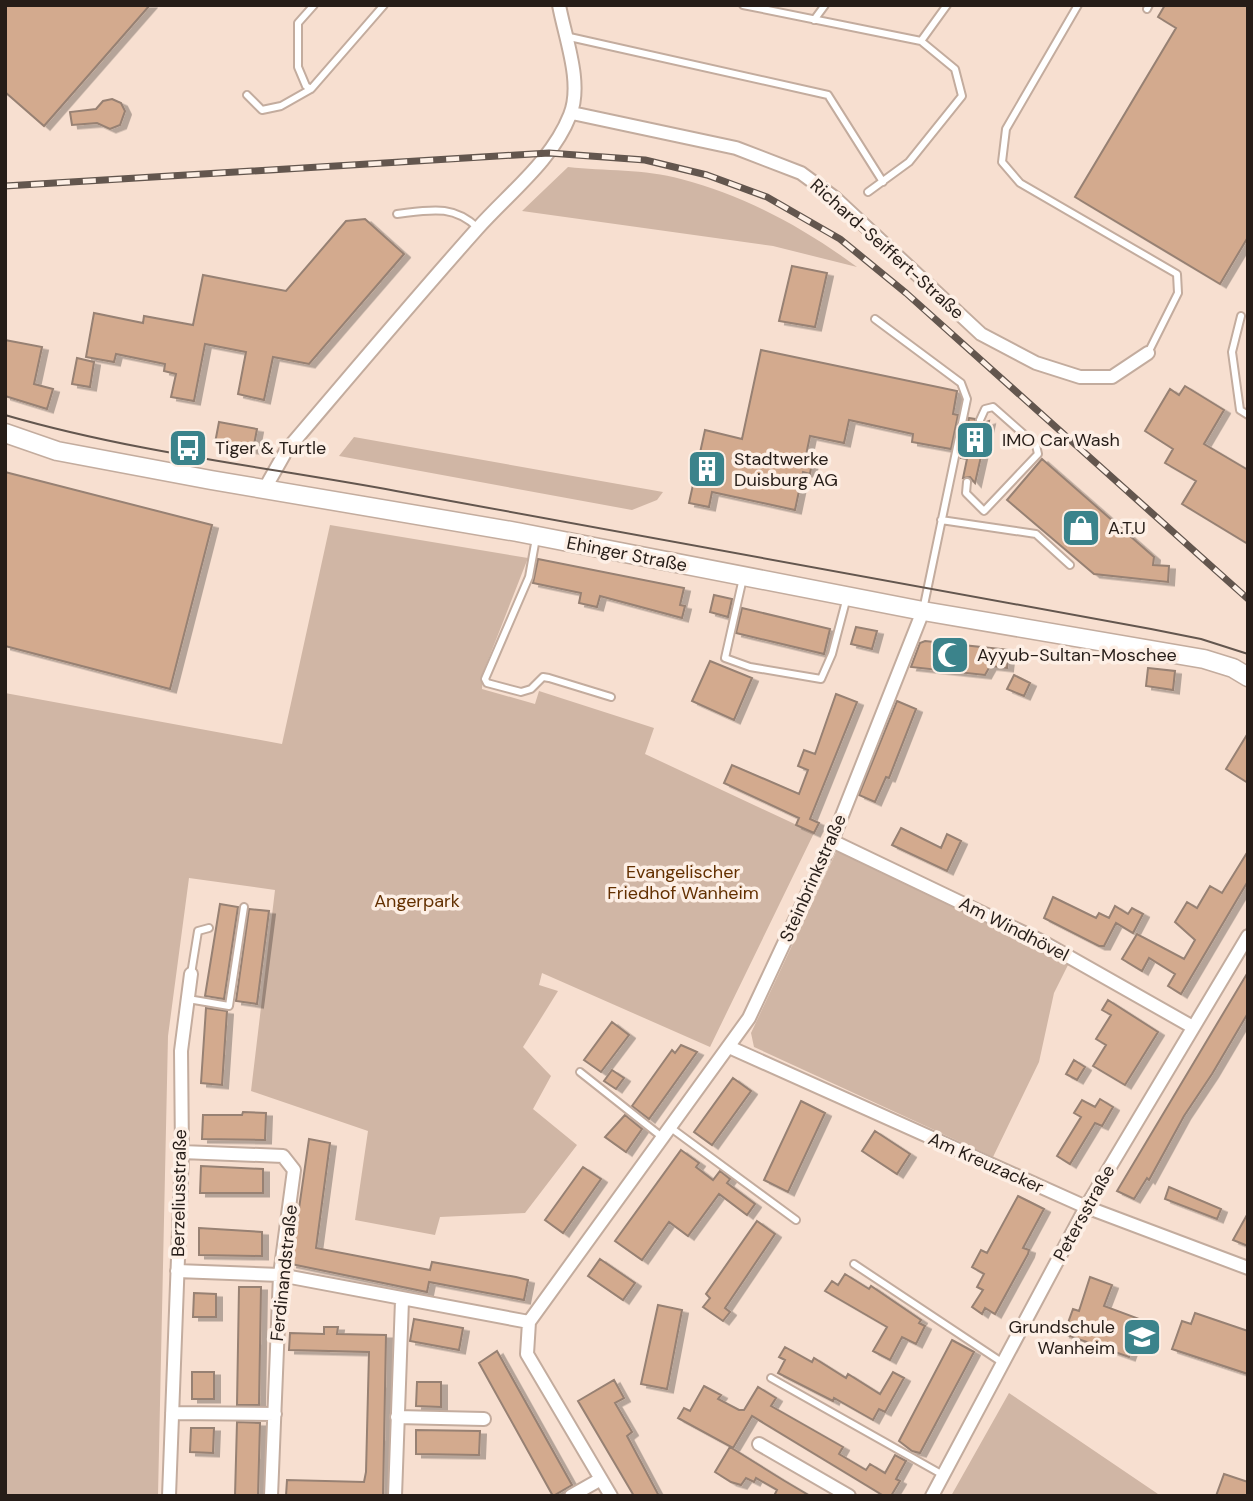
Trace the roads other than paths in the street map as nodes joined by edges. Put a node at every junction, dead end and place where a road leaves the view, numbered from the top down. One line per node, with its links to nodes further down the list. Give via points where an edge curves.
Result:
1 (314, 5): 11 (lane, via 298,23 298,67)
2 (384, 5): 11 (lane)
3 (559, 5): 9 (street)
4 (743, 5): 8 (lane)
5 (825, 5): 8 (lane)
6 (947, 5): 10 (lane)
7 (1078, 5): 20 (lane, via 1006,129 1002,162 1020,183 1177,274 1178,293)
8 (814, 20): 10 (lane)
9 (565, 36): 13 (street, via 575,83); 14 (lane, via 828,95)
10 (921, 41): 14 (lane, via 955,69 962,96 909,162)
11 (311, 89): 12 (lane, via 281,106 262,110)
12 (247, 95)
13 (572, 113): 17 (street, via 549,153); 20 (street, Richard-Seiffert-Straße, via 736,148 802,173 981,334 1036,363 1080,377 1112,377)
14 (883, 182): 15 (lane)
15 (868, 192)
16 (397, 214): 17 (lane, via 445,209 467,217)
17 (478, 228): 25 (street, via 286,451)
18 (1241, 316): 21 (lane, via 1232,352 1240,410)
19 (875, 319): 26 (lane, via 966,390)
20 (1148, 354)
21 (1248, 415)
22 (980, 420): 24 (lane, via 985,409 993,407 1036,445 1038,454 984,511 966,493)
23 (5, 433): 25 (street, Ehinger Straße, via 57,451)
24 (967, 482)
25 (264, 490): 27 (street, Ehinger Straße)
26 (941, 520): 28 (lane, via 1036,534); 31 (lane)
27 (536, 536): 29 (street, Ehinger Straße); 33 (lane, via 529,576 485,679 522,692 531,690 543,677)
28 (1070, 565)
29 (743, 576): 30 (street, Ehinger Straße); 30 (lane, via 725,658 750,667 821,679)
30 (847, 596): 31 (street, Ehinger Straße)
31 (923, 611): 32 (street, Ehinger Straße, via 1203,659); 34 (street, Steinbrinkstraße)
32 (1248, 677)
33 (611, 697)
34 (832, 841): 40 (street, Am Windhövel, via 1041,941); 41 (street, Steinbrinkstraße, via 749,1018)
35 (244, 907): 39 (lane, via 229,1006)
36 (209, 928): 38 (lane, via 198,931)
37 (1248, 936): 40 (street, Petersstraße)
38 (191, 974): 39 (street, Berzeliusstraße)
39 (186, 999): 44 (street, Berzeliusstraße, via 181,1051)
40 (1191, 1026): 45 (street, Petersstraße)
41 (729, 1047): 43 (street, Steinbrinkstraße); 45 (street, Am Kreuzacker)
42 (580, 1072): 43 (lane)
43 (665, 1132): 46 (lane); 52 (street, Steinbrinkstraße)
44 (182, 1152): 49 (street, Berzeliusstraße); 50 (street, Ferdinandstraße, via 283,1156 289,1160 294,1170)
45 (1086, 1207): 48 (street, Am Kreuzacker); 53 (street, Petersstraße)
46 (796, 1220)
47 (854, 1264): 53 (lane)
48 (1248, 1268)
49 (177, 1271): 50 (street); 55 (street, Berzeliusstraße)
50 (281, 1275): 51 (street); 56 (street, Ferdinandstraße)
51 (402, 1300): 52 (street); 57 (street)
52 (529, 1322): 61 (street, via 527,1354)
53 (1003, 1363): 60 (street, Petersstraße)
54 (771, 1378): 60 (lane)
55 (172, 1413): 56 (street); 62 (street, Berzeliusstraße)
56 (275, 1414): 63 (street, Ferdinandstraße)
57 (397, 1417): 58 (street); 64 (street)
58 (484, 1419)
59 (759, 1444): 67 (street)
60 (943, 1475): 68 (street, Petersstraße)
61 (601, 1479): 65 (street); 66 (street)
62 (170, 1496)
63 (271, 1496)
64 (395, 1496)
65 (571, 1496)
66 (611, 1496)
67 (849, 1496)
68 (932, 1496)

